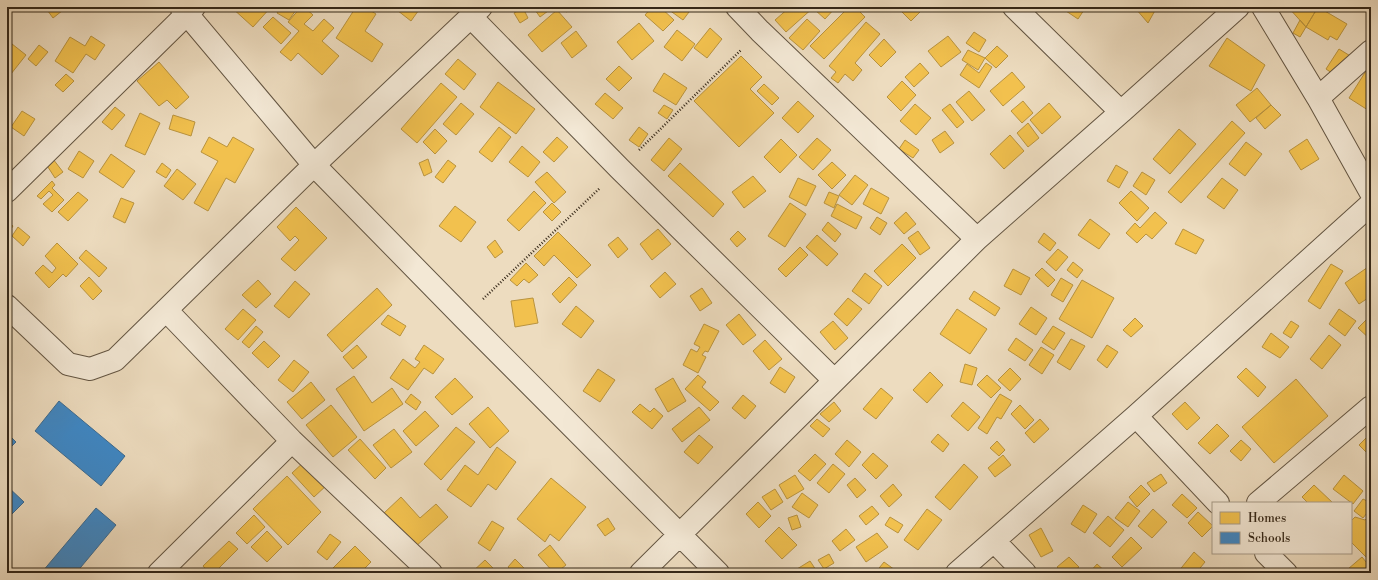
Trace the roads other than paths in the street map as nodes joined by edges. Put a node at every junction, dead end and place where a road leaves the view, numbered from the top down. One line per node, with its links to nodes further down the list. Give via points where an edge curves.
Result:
1 (737, 7): 14 (street)
2 (1014, 7): 9 (street)
3 (1238, 7): 9 (street)
4 (1263, 7): 8 (street)
5 (187, 9): 10 (street); 11 (street)
6 (476, 12): 10 (street); 17 (street, via 620,169)
7 (1371, 51): 8 (street)
8 (1318, 98): 12 (street)
9 (1121, 112): 14 (street)
10 (314, 165): 16 (street); 23 (street)
11 (7, 191)
12 (1371, 192)
13 (1371, 204): 19 (street)
14 (977, 239): 17 (street)
15 (7, 306): 16 (street, via 68,364 90,369 115,360)
16 (166, 310): 20 (street)
17 (834, 380): 23 (street)
18 (1371, 407): 22 (street)
19 (1136, 416): 21 (street); 24 (street)
20 (292, 441): 26 (street); 27 (street)
21 (1217, 502)
22 (1259, 502)
23 (679, 534): 28 (street); 29 (street)
24 (994, 540): 30 (street); 31 (street)
25 (1267, 554): 32 (street)
26 (164, 571)
27 (431, 573)
28 (641, 573)
29 (718, 573)
30 (957, 573)
31 (1026, 573)
32 (1286, 573)

